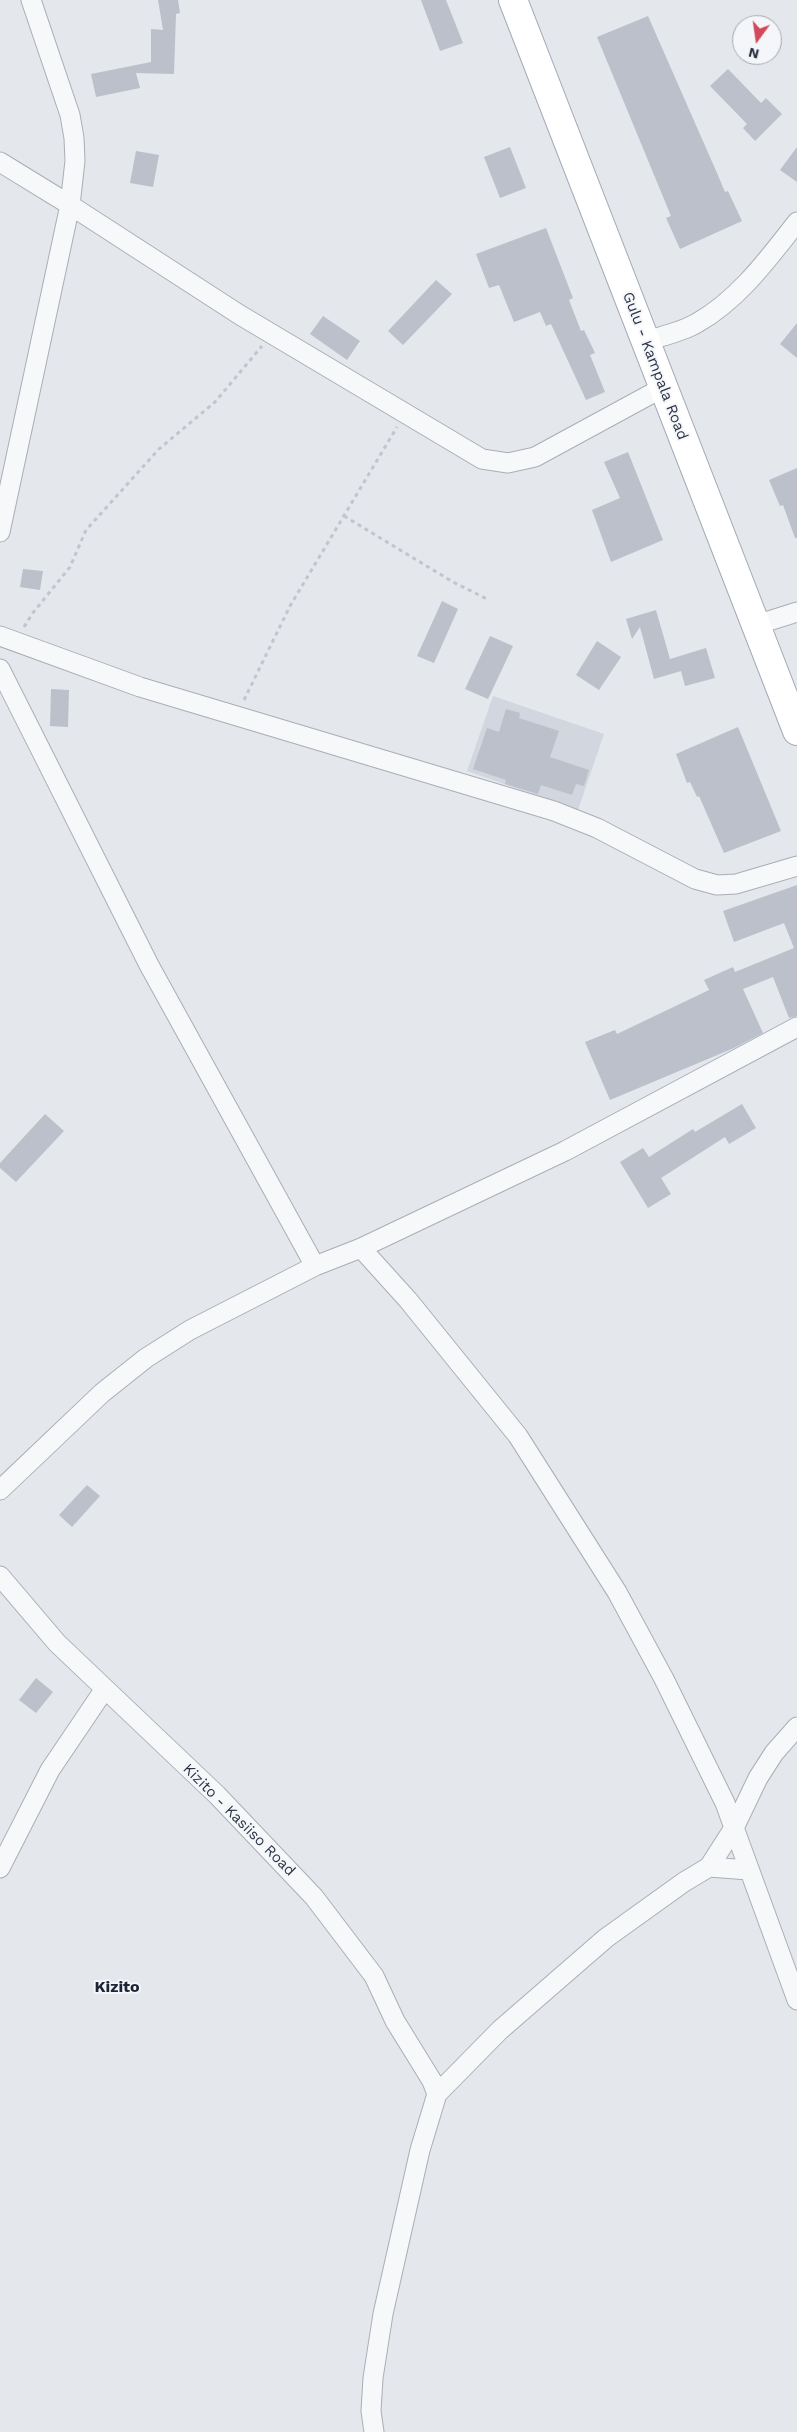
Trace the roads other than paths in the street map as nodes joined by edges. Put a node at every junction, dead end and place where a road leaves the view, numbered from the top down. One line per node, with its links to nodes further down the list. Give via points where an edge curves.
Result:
1 (31, 0): 4 (street, via 72,122 75,161)
2 (513, 0): 6 (main road, Gulu - Kampala Road)
3 (0, 162): 4 (street)
4 (70, 205): 7 (street, via 272,335 482,458 508,463 535,457); 8 (street)
5 (797, 222): 6 (street, via 747,282 718,310 695,324)
6 (646, 341): 7 (main road, Gulu - Kampala Road)
7 (662, 388): 10 (main road, Gulu - Kampala Road)
8 (0, 532)
9 (797, 612): 10 (street)
10 (756, 625): 13 (main road, Gulu - Kampala Road)
11 (8, 638): 14 (street, via 140,688 554,811 597,828 695,879 717,885 736,884)
12 (0, 669): 17 (street, via 149,966)
13 (797, 731)
14 (797, 866)
15 (797, 1027): 16 (street, via 564,1151)
16 (362, 1248): 17 (street); 22 (street, via 518,1436 568,1512 617,1592 664,1679)
17 (315, 1266): 18 (street, via 190,1330 146,1358 102,1393)
18 (0, 1490)
19 (0, 1576): 20 (street, Kizito - Kasiiso Road, via 57,1643)
20 (104, 1690): 24 (street, via 50,1770); 27 (street, Kizito - Kasiiso Road, via 218,1795 314,1897 374,1976 395,2021)
21 (797, 1727): 22 (street, via 758,1778)
22 (734, 1828): 23 (street); 25 (street)
23 (709, 1867): 25 (street); 27 (street, via 606,1938 500,2030)
24 (0, 1868)
25 (749, 1870): 26 (street)
26 (797, 2000)
27 (437, 2094): 28 (street, via 420,2150 383,2314 373,2378 371,2412)
28 (374, 2432)

